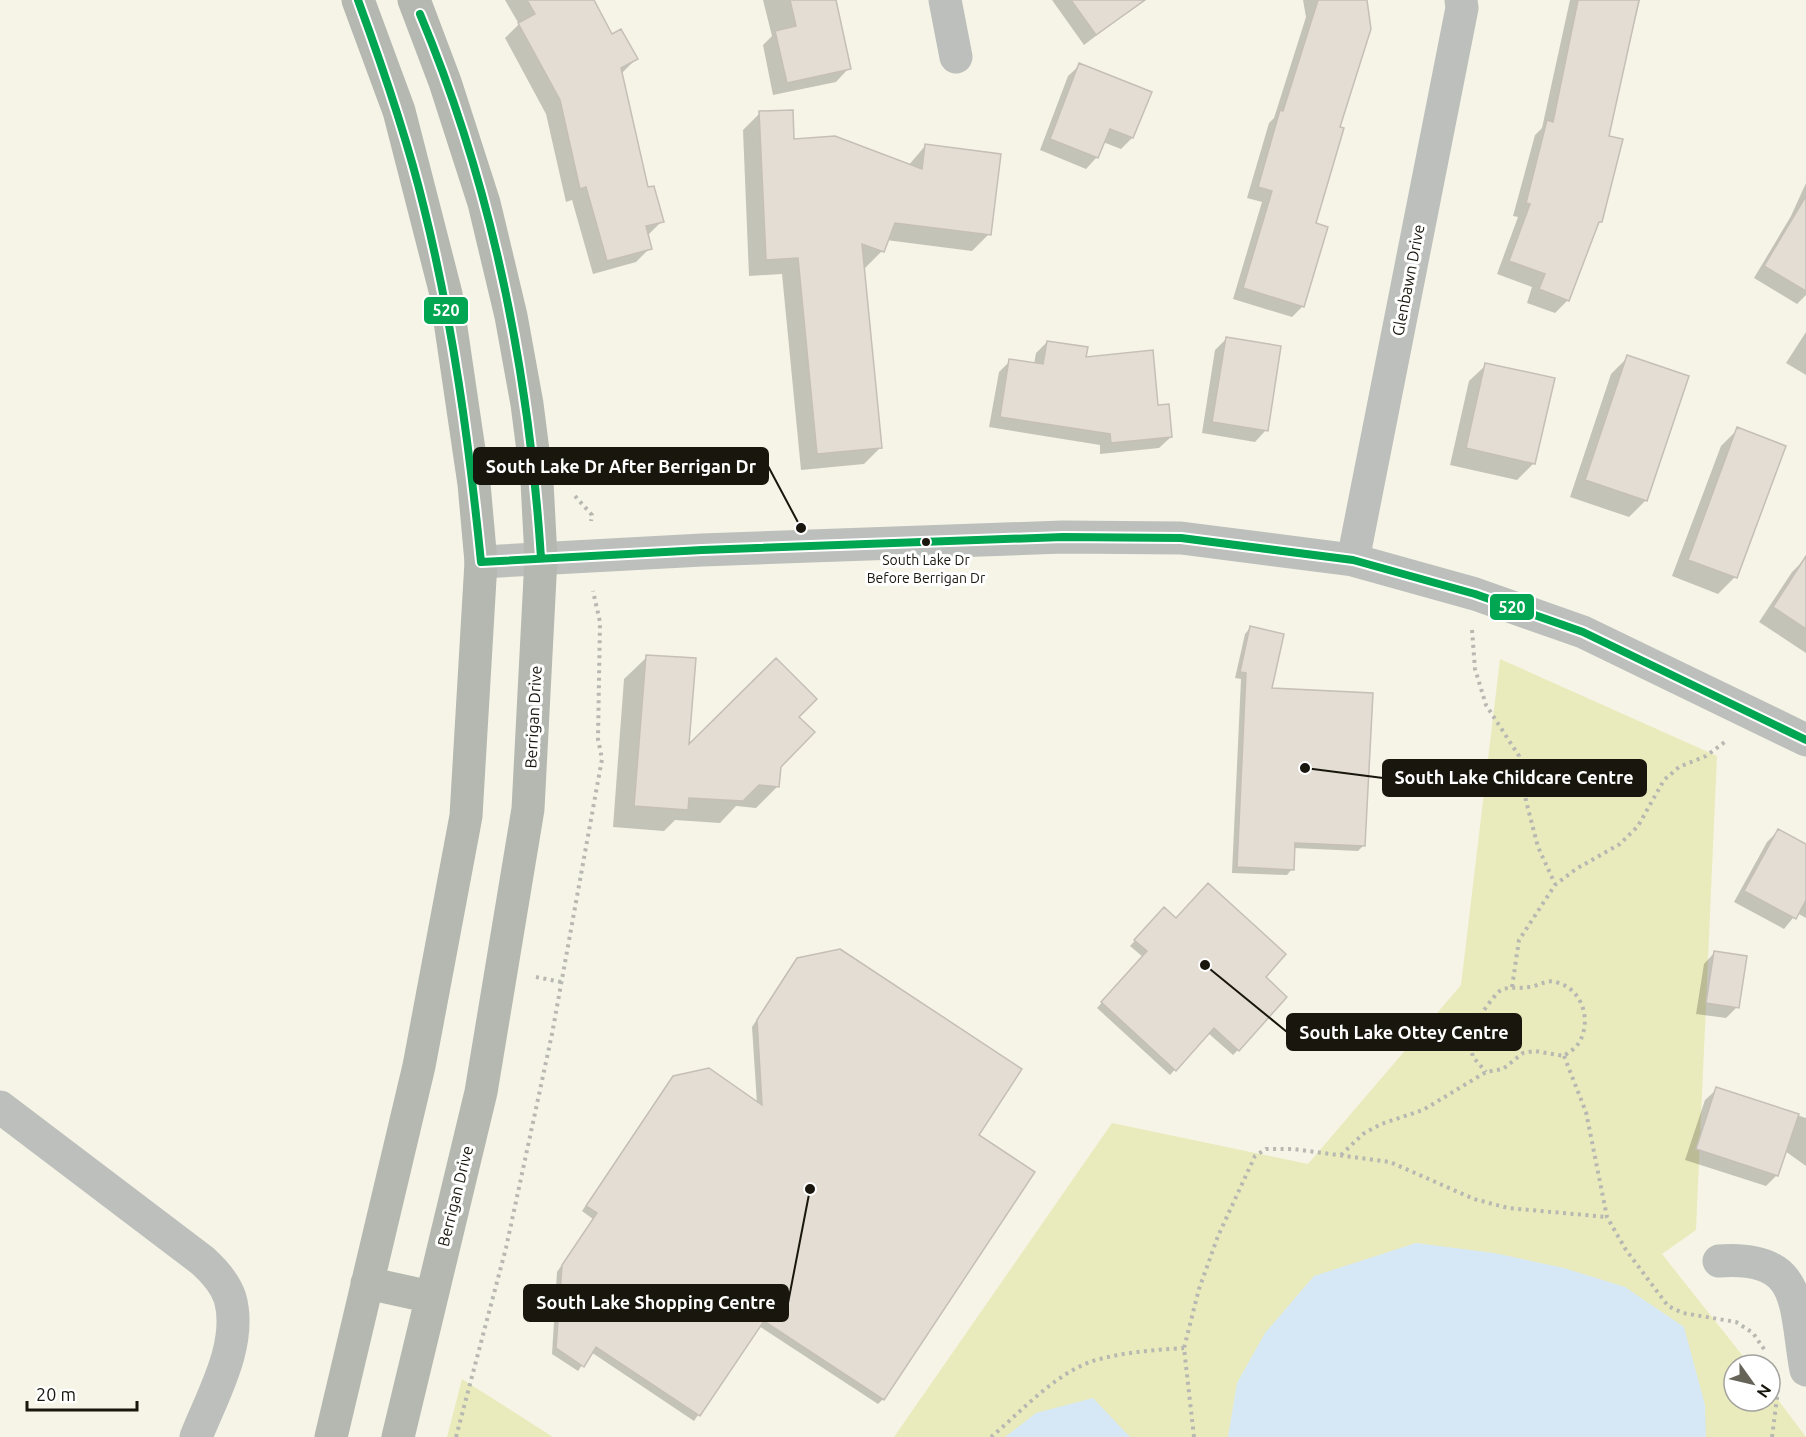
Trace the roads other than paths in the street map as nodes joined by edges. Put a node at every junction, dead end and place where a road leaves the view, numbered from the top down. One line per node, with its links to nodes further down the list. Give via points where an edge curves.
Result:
1 (358, 0): 8 (main road, via 399,111 446,294 474,484)
2 (414, 0): 6 (main road, Berrigan Drive, via 484,203 508,305 527,404)
3 (945, 0): 5 (street)
4 (1461, 0): 7 (street, Glenbawn Drive)
5 (957, 57)
6 (541, 558): 7 (street, via 1063,537 1181,538); 8 (street); 13 (main road, Berrigan Drive, via 528,809 481,1092)
7 (1353, 560): 9 (street, via 1475,594 1583,632)
8 (481, 562): 12 (main road, via 466,816 419,1066)
9 (1806, 740)
10 (0, 1107): 15 (street, via 218,1275 230,1299 230,1349)
11 (1719, 1261): 14 (street, via 1746,1260 1778,1270 1794,1294)
12 (367, 1283): 13 (main road); 16 (main road)
13 (431, 1297): 17 (main road, Berrigan Drive)
14 (1806, 1370)
15 (196, 1437)
16 (331, 1437)
17 (398, 1437)

